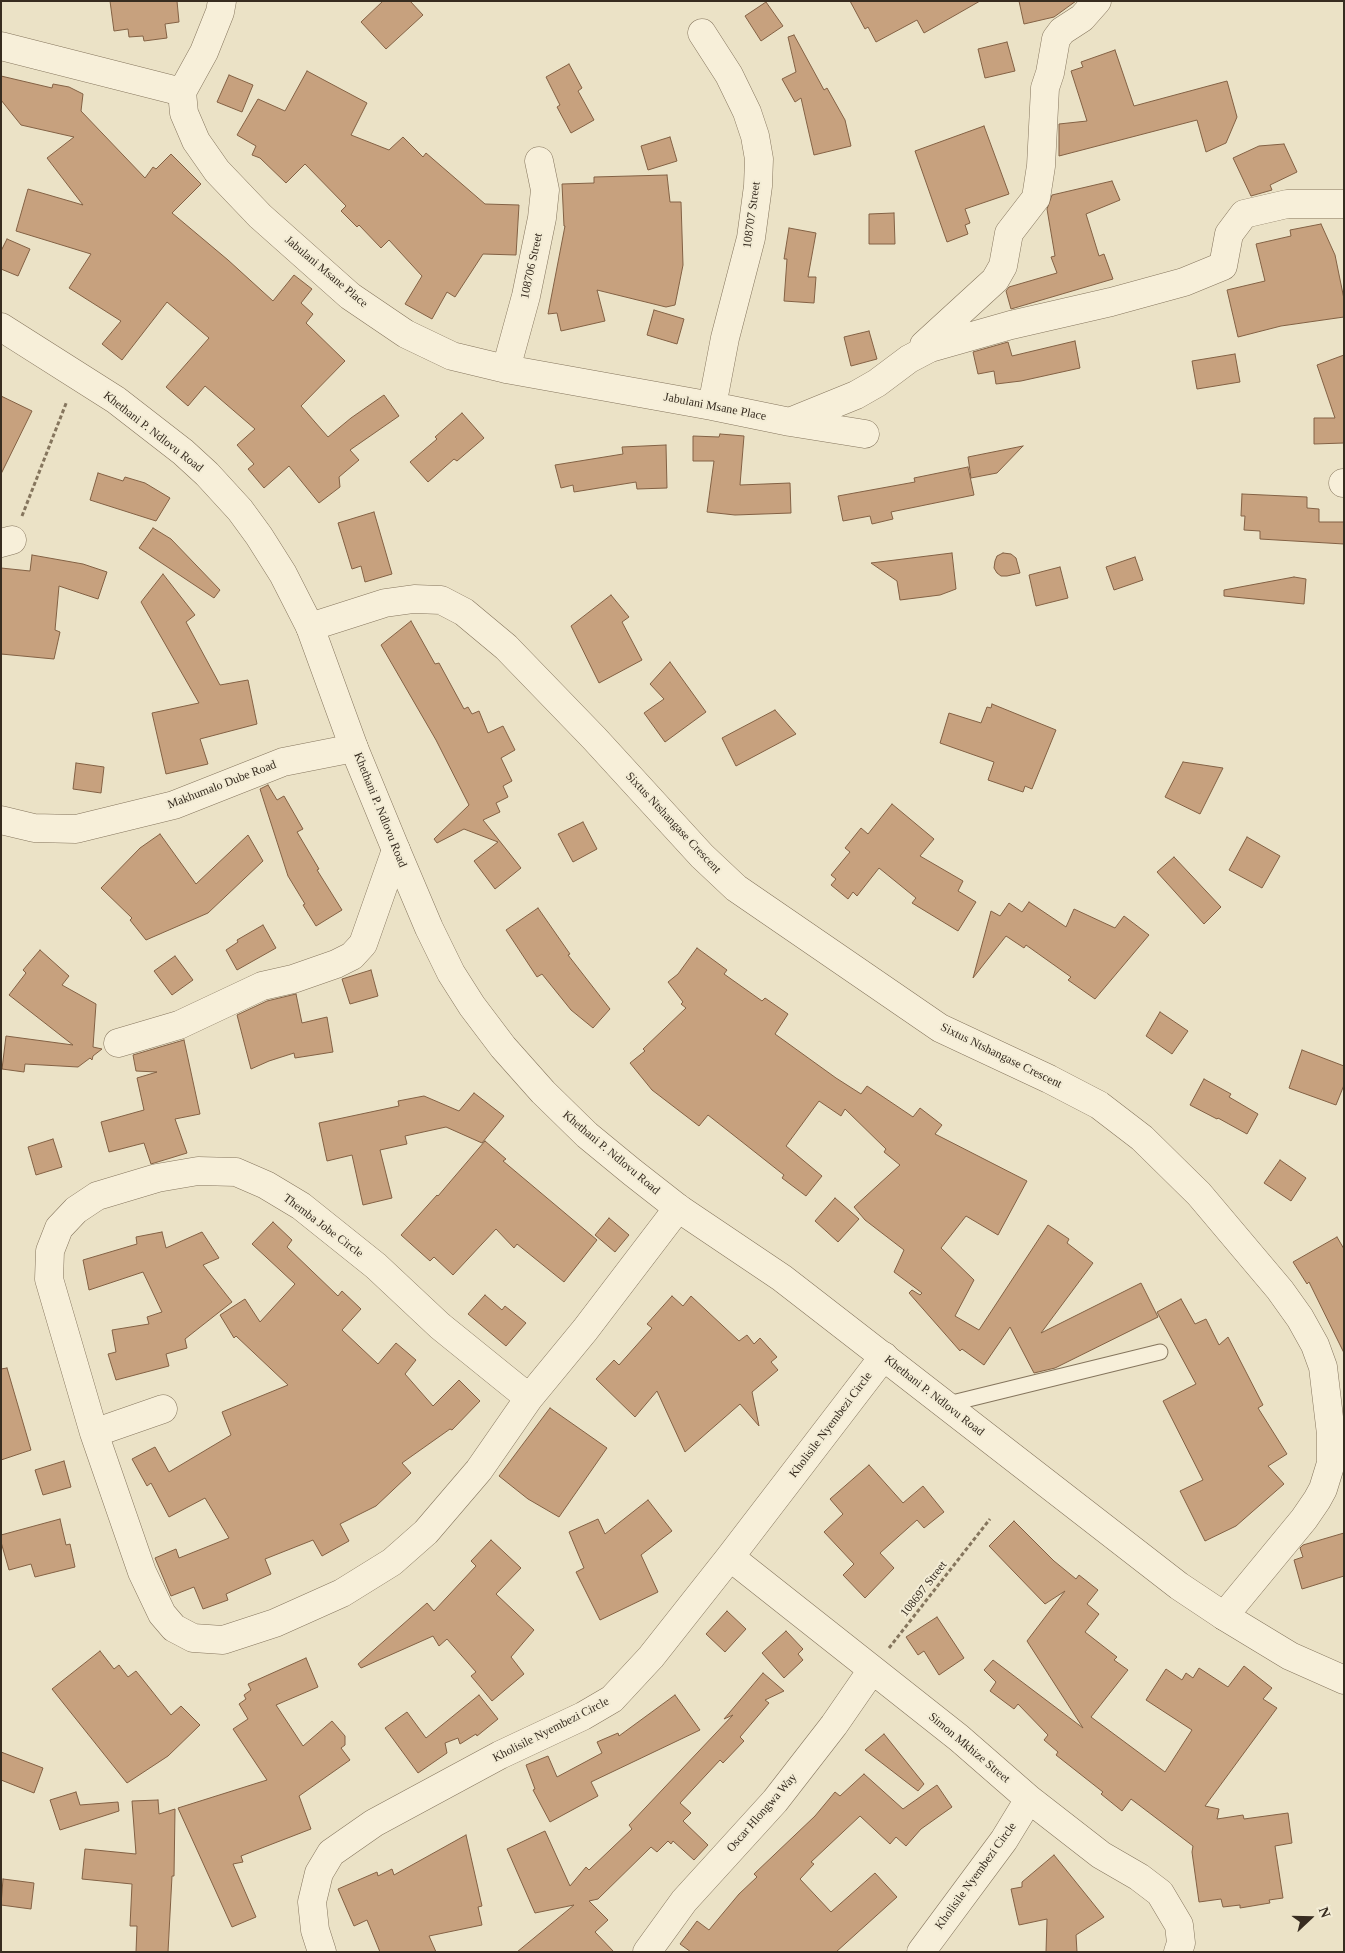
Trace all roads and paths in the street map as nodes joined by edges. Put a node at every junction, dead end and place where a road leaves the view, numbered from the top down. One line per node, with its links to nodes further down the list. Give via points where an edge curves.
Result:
1 (222, 1): 5 (street, via 204,52)
2 (1097, 1): 9 (street, via 1056,39 1045,88 1036,198 1009,232 1003,266 996,280)
3 (702, 33): 12 (street, 108707 Street, via 729,75 747,112 759,160 751,238)
4 (1, 46): 5 (street)
5 (182, 92): 10 (street, Jabulani Msane Place, via 184,113 196,141 217,171 260,216 350,296 406,334 452,356)
6 (539, 161): 10 (street, 108706 Street, via 545,190 542,218 526,296)
7 (1344, 204): 9 (street, via 1287,204 1244,214 1229,234 1223,266 1184,282 1120,300 954,340)
8 (1, 327): 11 (street, Khethani P. Ndlovu Road)
9 (909, 359): 13 (street, via 877,383)
10 (506, 369): 12 (street, Jabulani Msane Place)
11 (77, 374): 15 (path); 16 (street, Khethani P. Ndlovu Road, via 116,400 207,474 259,536)
12 (712, 406): 13 (street, Jabulani Msane Place)
13 (790, 422): 14 (street, Jabulani Msane Place)
14 (865, 434)
15 (7, 541)
16 (310, 627): 17 (street, Khethani P. Ndlovu Road); 30 (street, Sixtus Ntshangase Crescent, via 385,603 414,599 441,600 464,612 506,647 702,856 736,888 940,1028 1099,1105 1142,1138 1199,1194 1280,1290 1316,1345 1323,1367 1331,1434 1331,1463 1317,1500)
17 (354, 748): 18 (street, Makhumalo Dube Road, via 283,762 174,805 76,829 34,828); 19 (street, Khethani P. Ndlovu Road)
18 (1, 820)
19 (396, 850): 20 (street, via 363,944 352,956 319,970 262,986 179,1025); 21 (street, Khethani P. Ndlovu Road, via 451,973 503,1047 587,1135)
20 (118, 1043)
21 (678, 1208): 23 (street, Khethani P. Ndlovu Road, via 782,1278); 24 (street, Themba Jobe Circle)
22 (1160, 1352): 25 (lane)
23 (884, 1356): 25 (street, Khethani P. Ndlovu Road); 29 (street, Kholisile Nyembezi Circle)
24 (529, 1398): 27 (street, Themba Jobe Circle, via 479,1470 426,1532 392,1562 334,1596 275,1623 223,1640 193,1638 174,1628 162,1614 142,1572); 27 (street, Themba Jobe Circle, via 301,1206 236,1172 198,1171 157,1178 98,1196 76,1210 59,1228 50,1251 49,1279)
25 (944, 1405): 30 (street, Khethani P. Ndlovu Road, via 1179,1586)
26 (163, 1409): 27 (street)
27 (94, 1433)
28 (990, 1519): 31 (path, 108697 Street)
29 (730, 1557): 31 (street, Simon Mkhize Street); 34 (street, Kholisile Nyembezi Circle, via 651,1657 612,1699 374,1823 331,1853 319,1873 312,1902 315,1930)
30 (1224, 1616): 32 (street, Khethani P. Ndlovu Road, via 1290,1656)
31 (872, 1670): 33 (street, Simon Mkhize Street, via 959,1738); 35 (street, Oscar Hlongwa Way, via 775,1801 684,1901)
32 (1344, 1680)
33 (1029, 1799): 36 (street, Kholisile Nyembezi Circle, via 1004,1840); 37 (street, Simon Mkhize Street, via 1101,1855 1160,1893 1180,1925)
34 (322, 1952)
35 (647, 1952)
36 (921, 1952)
37 (1178, 1952)

